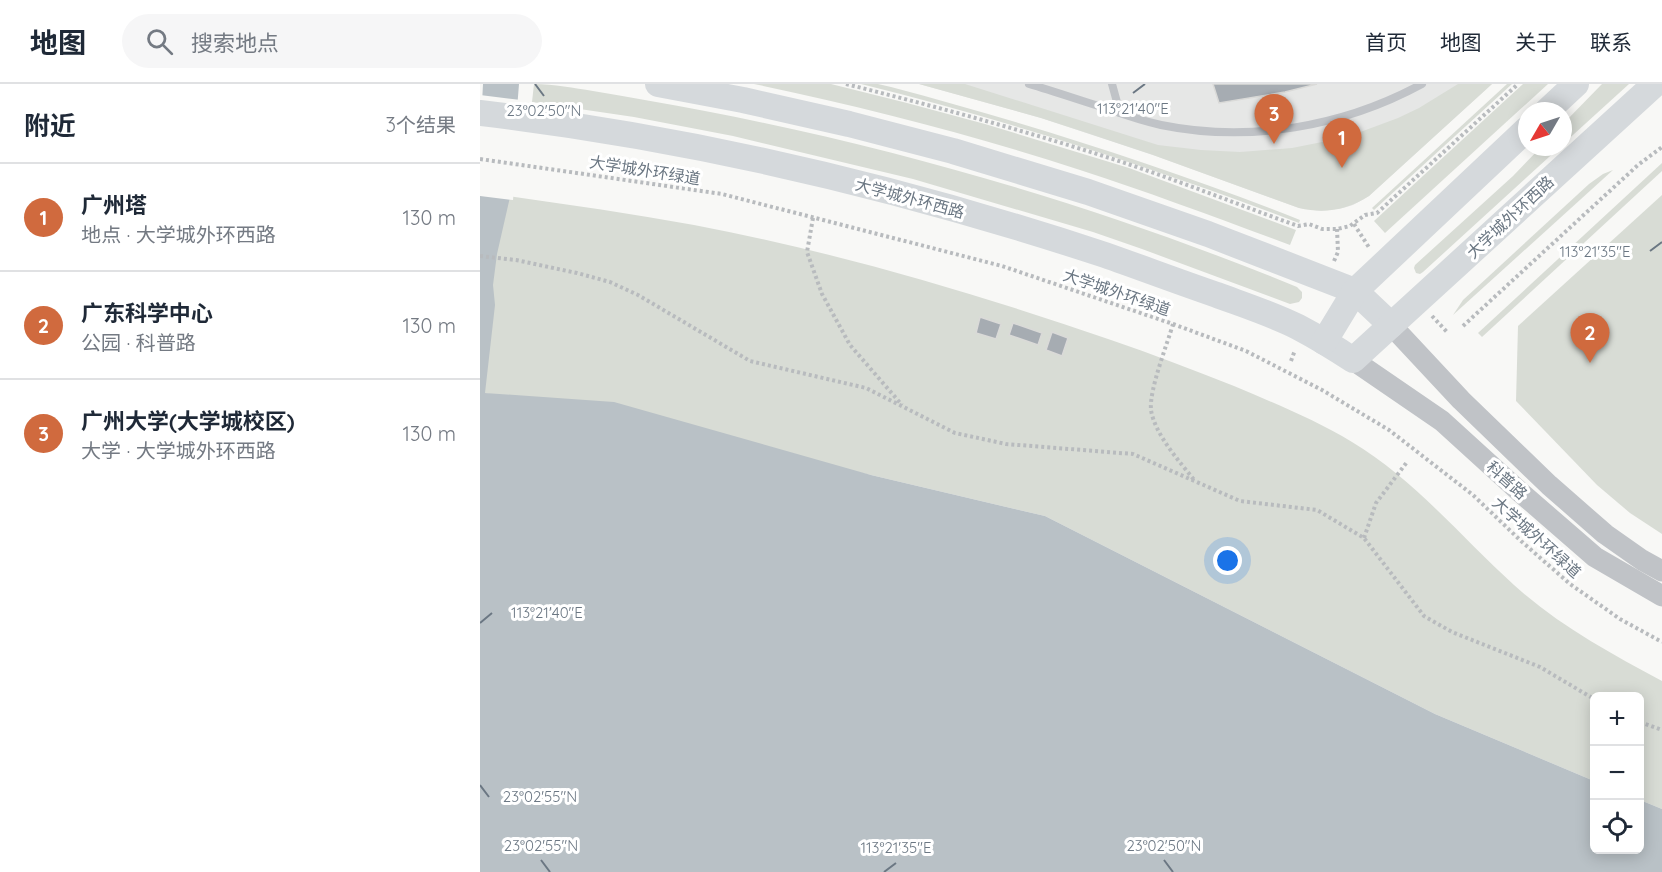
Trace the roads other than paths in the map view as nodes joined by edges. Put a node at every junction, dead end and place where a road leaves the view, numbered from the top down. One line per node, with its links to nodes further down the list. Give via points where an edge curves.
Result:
1 (658, 84): 11 (main road, via 792,110 964,154 1209,234)
2 (1029, 84): 9 (lane)
3 (1112, 84): 9 (lane)
4 (1422, 84): 9 (lane, via 1341,118 1271,130 1176,128)
5 (1576, 84): 7 (main road)
6 (1655, 84): 12 (main road, 大学城外环西路)
7 (1557, 102)
8 (480, 113): 13 (main road, 大学城外环西路, via 632,135 909,196 1136,266 1262,312)
9 (1120, 113)
10 (1518, 137): 11 (main road)
11 (1355, 291): 12 (main road); 13 (main road)
12 (1391, 325): 14 (main road, 大学城外环西路); 15 (street, 科普路, via 1468,408 1549,485 1605,534)
13 (1314, 336): 14 (main road, 大学城外环西路)
14 (1353, 360): 16 (street, 科普路, via 1442,421 1595,558)
15 (1662, 572)
16 (1662, 596)

